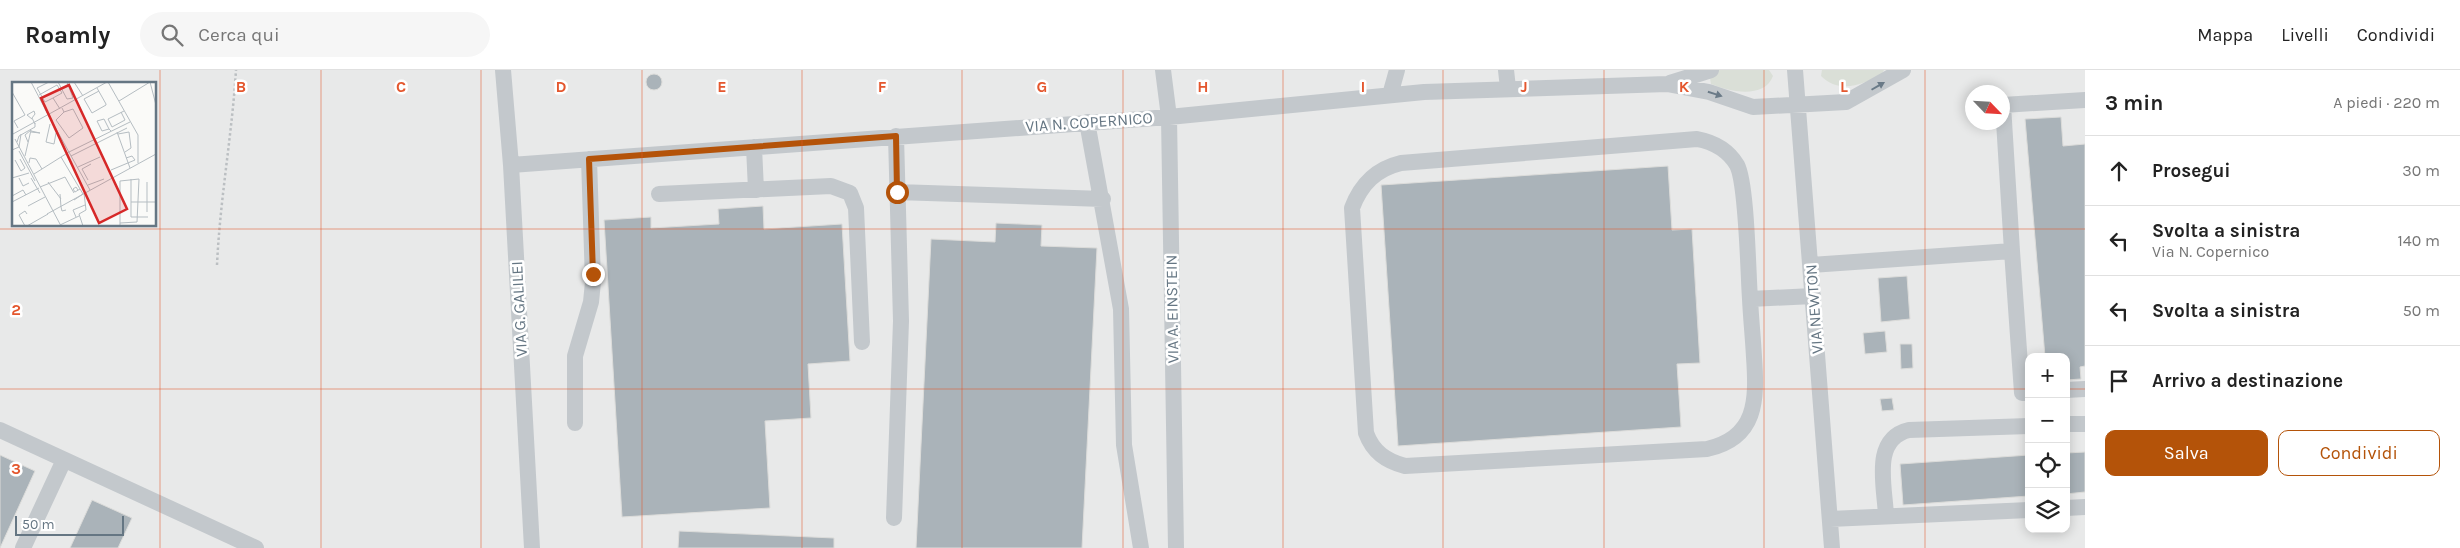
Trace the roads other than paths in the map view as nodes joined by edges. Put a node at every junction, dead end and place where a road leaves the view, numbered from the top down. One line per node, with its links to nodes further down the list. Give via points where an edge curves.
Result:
1 (503, 70): 18 (street, VIA G. GALILEI)
2 (1163, 70): 13 (street, VIA A. EINSTEIN)
3 (1397, 70): 10 (street)
4 (1506, 70): 9 (street)
5 (1711, 70): 8 (street)
6 (1795, 70): 12 (street, VIA NEWTON)
7 (1903, 70): 12 (street, one-way to 7, via 1846,102)
8 (1668, 84): 9 (street, VIA N. COPERNICO); 12 (street, one-way to 12, via 1709,92 1753,107)
9 (1508, 88): 10 (street, VIA N. COPERNICO)
10 (1390, 95): 13 (street, VIA N. COPERNICO)
11 (2085, 100): 23 (street, via 2003,105)
12 (1798, 104): 24 (street, VIA NEWTON)
13 (1169, 117): 14 (street, VIA N. COPERNICO); 47 (street, VIA A. EINSTEIN)
14 (1088, 122): 15 (street, VIA N. COPERNICO); 22 (street)
15 (896, 136): 16 (street, VIA N. COPERNICO); 20 (street)
16 (754, 147): 17 (street, VIA N. COPERNICO); 19 (street)
17 (589, 159): 18 (street, VIA N. COPERNICO); 31 (street, via 593,282 575,356)
18 (512, 165): 45 (street, VIA G. GALILEI)
19 (756, 190): 21 (street); 27 (street, via 831,186 850,193 856,208)
20 (897, 192): 22 (street); 41 (street, via 901,337)
21 (659, 194)
22 (1102, 199): 46 (street, via 1121,309 1125,451)
23 (2012, 251): 24 (street); 30 (street, via 2022,393)
24 (1811, 265): 25 (street, VIA NEWTON)
25 (1813, 296): 26 (street); 42 (street, VIA NEWTON)
26 (1750, 299): 26 (street, via 1740,173 1726,152 1708,141 1682,138 1401,163 1382,169 1368,180 1352,208 1366,433 1380,456 1405,466 1707,449 1728,442 1750,418 1756,397)
27 (862, 342)
28 (2085, 389): 29 (street)
29 (2070, 390)
30 (2025, 393)
31 (575, 423)
32 (2070, 424): 33 (street)
33 (2085, 424)
34 (2025, 426): 40 (street, via 1909,430 1896,435 1887,444 1884,456)
35 (0, 430): 36 (street)
36 (64, 460): 43 (street); 44 (street)
37 (2085, 507): 38 (street)
38 (2070, 508)
39 (2025, 510): 40 (street)
40 (1886, 516): 42 (street)
41 (894, 518)
42 (1830, 519): 48 (street, VIA NEWTON)
43 (23, 548)
44 (256, 548)
45 (532, 548)
46 (1141, 548)
47 (1176, 548)
48 (1832, 548)

